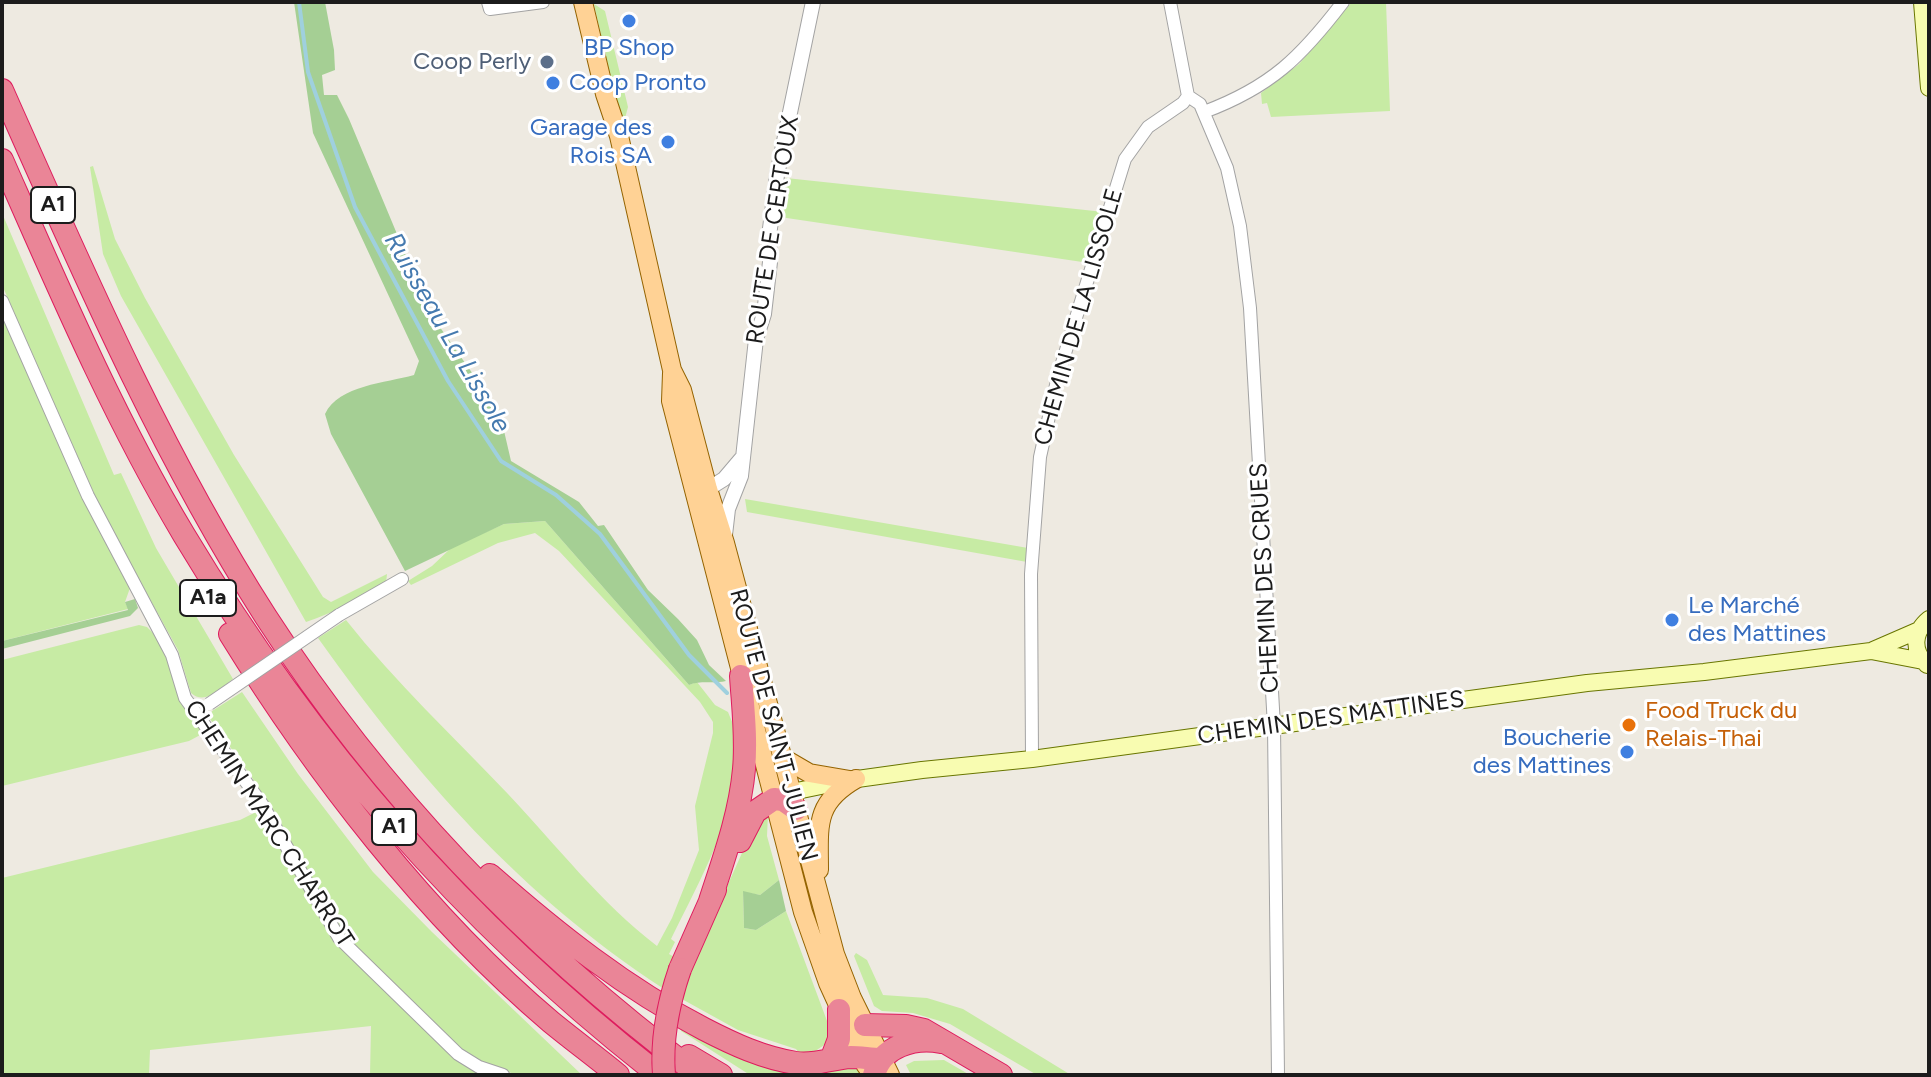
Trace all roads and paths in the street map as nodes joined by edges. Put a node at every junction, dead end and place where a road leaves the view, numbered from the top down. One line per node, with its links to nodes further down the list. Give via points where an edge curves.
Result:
1 (488, 2): 2 (street, via 490,9)
2 (543, 2)
3 (583, 2): 15 (main road, ROUTE DE SAINT-JULIEN, via 672,370 671,401)
4 (813, 2): 14 (street, ROUTE DE CERTOUX, via 777,175 764,314)
5 (1170, 2): 10 (street)
6 (1343, 2): 11 (street, via 1290,65 1235,100)
7 (1922, 2): 8 (main road)
8 (1929, 88)
9 (2, 90): 28 (highway, A1, via 181,472 294,658)
10 (1188, 96): 11 (street, CHEMIN DES CRUES); 26 (street, CHEMIN DE LA LISSOLE, via 1148,127 1125,159 1052,399 1040,457 1031,574)
11 (1204, 112): 24 (street, CHEMIN DES CRUES, via 1227,168 1246,272)
12 (2, 160): 16 (highway, A1, via 98,371)
13 (2, 301): 23 (street, CHEMIN MARC CHARROT, via 88,496 161,630 185,698)
14 (741, 458): 15 (street, via 724,479); 17 (street, ROUTE DE CERTOUX)
15 (702, 492): 17 (main road, ROUTE DE SAINT-JULIEN); 22 (main road, ROUTE DE SAINT-JULIEN)
16 (183, 533): 33 (highway, A1a, via 208,598 300,742 427,898); 42 (highway, A1, via 294,702 405,841 516,954)
17 (725, 543): 25 (main road, ROUTE DE SAINT-JULIEN)
18 (402, 579): 23 (street, bridge, via 339,615)
19 (1926, 622): 20 (main road, CHEMIN DES MATTINES); 21 (main road, via 1916,647)
20 (1871, 651): 21 (main road, CHEMIN DES MATTINES); 24 (main road, CHEMIN DES MATTINES, via 1541,688)
21 (1926, 663)
22 (741, 676): 29 (main road, ROUTE DE SAINT-JULIEN); 30 (highway, via 745,759)
23 (196, 713): 39 (street, CHEMIN MARC CHARROT, via 262,804 339,938 458,1054)
24 (1274, 726): 26 (main road, CHEMIN DES MATTINES); 46 (street, CHEMIN DES CRUES)
25 (785, 759): 27 (main road, via 809,773); 29 (main road, ROUTE DE SAINT-JULIEN)
26 (1032, 759): 27 (main road, CHEMIN DES MATTINES)
27 (853, 779): 29 (main road, CHEMIN DES MATTINES); 31 (main road, via 834,794 821,816)
28 (393, 789): 35 (highway, A1, via 510,914); 37 (highway, via 527,907 618,977 676,1013 773,1058 806,1064)
29 (783, 796): 30 (highway, via 755,812); 31 (main road, ROUTE DE SAINT-JULIEN); 32 (main road, ROUTE DE SAINT-JULIEN, via 803,912)
30 (737, 832): 42 (highway, bridge, via 680,969 664,1033)
31 (819, 897): 34 (main road, ROUTE DE SAINT-JULIEN, via 841,971)
32 (839, 1010): 37 (highway, via 839,1039); 38 (main road, ROUTE DE SAINT-JULIEN)
33 (552, 1022): 40 (highway); 41 (highway, A1a)
34 (865, 1025): 36 (highway, via 916,1027); 38 (main road, ROUTE DE SAINT-JULIEN)
35 (639, 1028): 43 (highway, A1); 44 (highway)
36 (950, 1044): 38 (highway, via 913,1042 893,1049); 45 (highway)
37 (831, 1060): 38 (highway)
38 (876, 1068)
39 (503, 1075)
40 (601, 1075)
41 (618, 1075)
42 (661, 1075)
43 (699, 1075)
44 (721, 1075)
45 (1001, 1075)
46 (1278, 1075)

